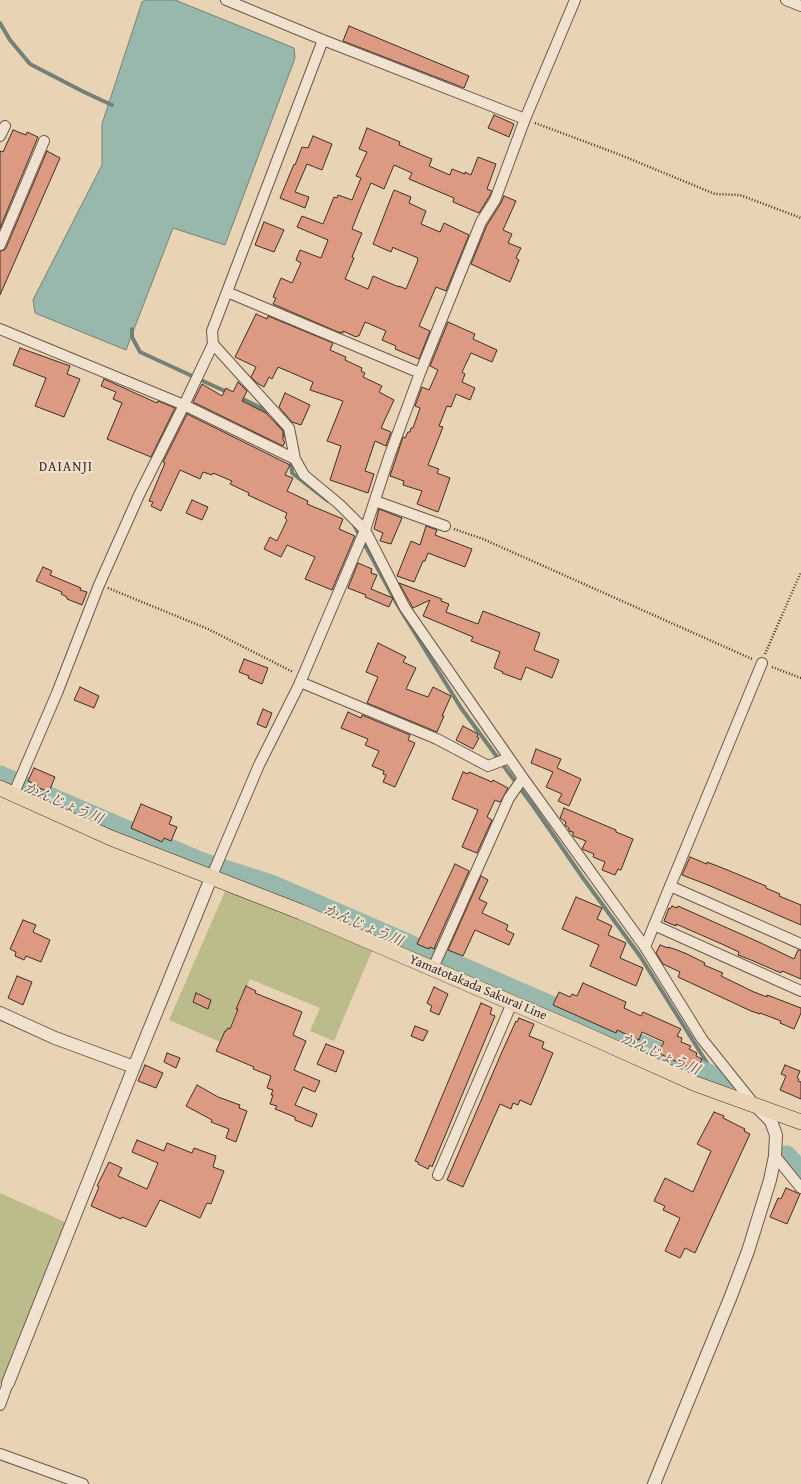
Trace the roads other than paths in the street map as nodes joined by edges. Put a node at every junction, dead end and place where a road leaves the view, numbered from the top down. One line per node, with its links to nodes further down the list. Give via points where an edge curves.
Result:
1 (226, 0): 5 (street)
2 (574, 0): 6 (street)
3 (786, 0): 4 (street)
4 (801, 6)
5 (323, 40): 6 (street); 11 (street)
6 (525, 119): 14 (street, via 495,200 481,222)
7 (5, 126): 8 (street)
8 (0, 136)
9 (44, 141): 10 (street)
10 (0, 246)
11 (227, 292): 13 (street, via 212,331); 14 (street)
12 (0, 329): 15 (street)
13 (213, 344): 15 (street); 16 (street, via 289,428)
14 (420, 373): 17 (street)
15 (184, 405): 16 (street); 24 (street, via 99,585 57,693)
16 (295, 459): 19 (street, via 304,475)
17 (375, 501): 18 (street); 19 (street)
18 (445, 526)
19 (365, 530): 21 (street); 22 (street, via 405,608)
20 (762, 663): 26 (street)
21 (301, 680): 22 (street, via 437,739 488,766); 25 (street, via 259,765)
22 (509, 758): 23 (street)
23 (523, 778): 29 (street); 30 (street, via 509,798)
24 (12, 788): 25 (main road, Yamatotakada Sakurai Line, via 111,838)
25 (214, 872): 30 (main road, Yamatotakada Sakurai Line, via 301,912); 34 (street)
26 (670, 886): 27 (street); 28 (street)
27 (654, 925): 29 (street); 31 (street)
28 (801, 944)
29 (645, 947): 35 (street, via 702,1039)
30 (436, 962): 32 (main road, Yamatotakada Sakurai Line)
31 (801, 991)
32 (512, 1003): 35 (main road, Yamatotakada Sakurai Line, via 696,1084); 38 (street)
33 (0, 1012): 34 (street, via 56,1038)
34 (134, 1067): 40 (street)
35 (754, 1104): 36 (main road, Yamatotakada Sakurai Line); 37 (street, via 771,1121 776,1135)
36 (801, 1122)
37 (775, 1156): 39 (street); 44 (street, via 748,1251)
38 (438, 1175)
39 (801, 1188)
40 (8, 1382): 41 (street)
41 (0, 1405)
42 (0, 1454): 43 (street)
43 (83, 1484)
44 (654, 1484)

